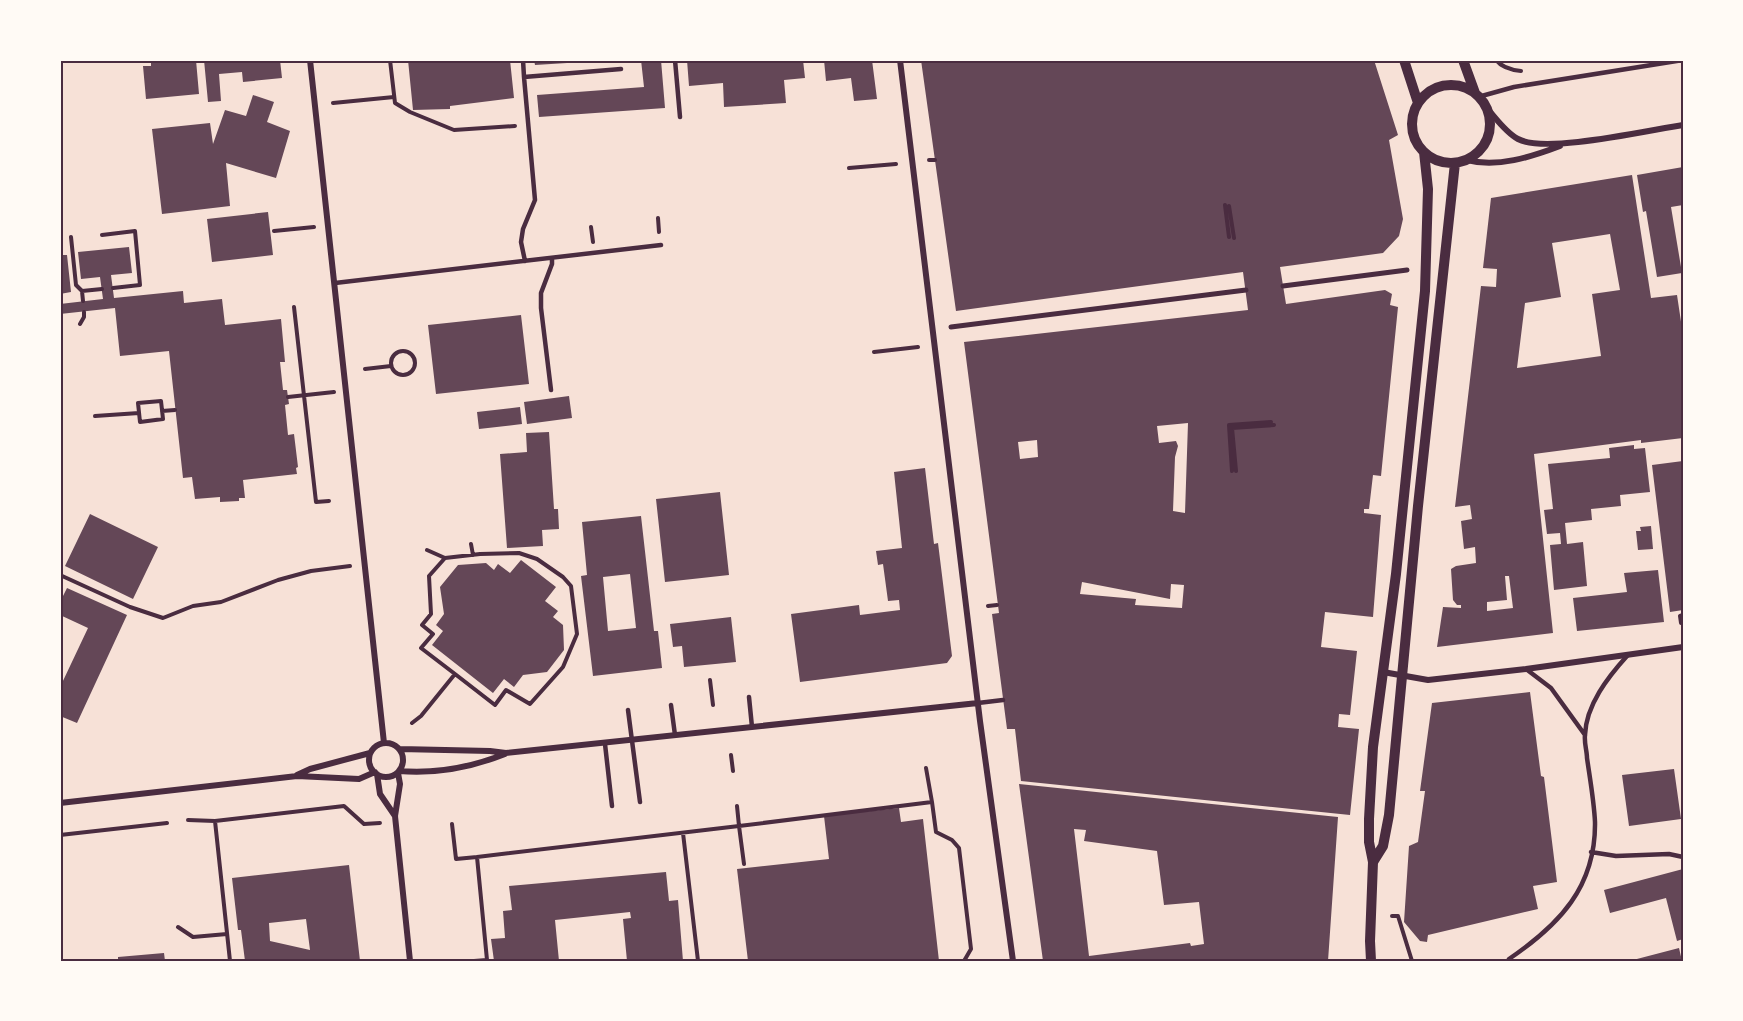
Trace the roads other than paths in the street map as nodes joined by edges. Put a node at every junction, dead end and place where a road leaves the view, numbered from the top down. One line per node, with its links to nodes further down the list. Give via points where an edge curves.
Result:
1 (310, 60): 23 (street)
2 (523, 60): 9 (lane)
3 (675, 60): 13 (lane)
4 (900, 60): 35 (street)
5 (1404, 60): 11 (street)
6 (1463, 60): 10 (street)
7 (1683, 60): 10 (lane)
8 (621, 69): 9 (lane)
9 (524, 77): 21 (lane, via 535,200 523,229)
10 (1476, 95): 11 (street, via 1460,86 1448,86 1436,88); 12 (street)
11 (1418, 103): 16 (street, via 1413,113 1413,134)
12 (1486, 107): 15 (street, via 1519,140 1540,145); 17 (street, via 1489,122 1485,144)
13 (680, 117)
14 (1683, 124): 15 (street)
15 (1566, 144): 17 (street, via 1501,162)
16 (1424, 152): 18 (street, via 1444,163); 31 (street, via 1428,189 1425,291)
17 (1467, 160): 18 (street)
18 (1455, 163): 32 (street)
19 (661, 245): 20 (lane)
20 (552, 258): 21 (lane); 27 (lane, via 541,293)
21 (525, 261): 23 (lane)
22 (1407, 270): 24 (street)
23 (335, 283): 42 (street)
24 (1283, 286)
25 (1246, 290): 26 (street)
26 (951, 327)
27 (551, 390)
28 (1683, 647): 29 (street)
29 (1629, 654): 30 (street); 39 (lane, via 1598,694)
30 (1526, 669): 32 (street, via 1428,680); 39 (lane, via 1551,688)
31 (1383, 672): 32 (street); 56 (street, via 1369,819)
32 (1402, 675): 56 (street, via 1386,833)
33 (749, 696): 38 (lane)
34 (1003, 700): 35 (lane)
35 (978, 703): 38 (street); 59 (street)
36 (671, 705): 40 (lane)
37 (628, 710): 41 (lane)
38 (752, 727): 40 (street)
39 (1585, 735): 54 (lane, via 1595,823)
40 (675, 736): 41 (street)
41 (632, 740): 43 (street); 50 (lane)
42 (384, 743): 44 (street); 45 (street)
43 (605, 744): 46 (street); 52 (lane)
44 (399, 749): 46 (street); 47 (street, via 403,762)
45 (370, 753): 48 (street, via 371,769); 49 (street)
46 (506, 753): 47 (street, via 452,768)
47 (398, 772): 48 (street, via 384,777); 53 (street)
48 (376, 773): 49 (street, via 359,778); 53 (street, via 380,794)
49 (297, 776): 51 (street)
50 (640, 802)
51 (60, 803)
52 (612, 806)
53 (395, 816): 58 (street)
54 (1592, 852): 55 (lane); 57 (lane, via 1576,897 1559,919)
55 (1683, 857)
56 (1373, 862): 60 (street)
57 (1509, 959)
58 (410, 961)
59 (1013, 961)
60 (1371, 961)

